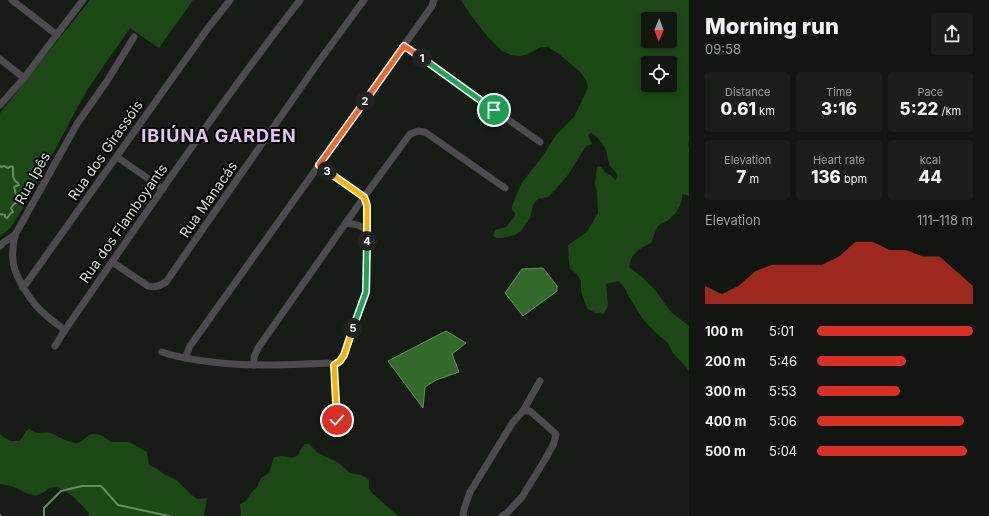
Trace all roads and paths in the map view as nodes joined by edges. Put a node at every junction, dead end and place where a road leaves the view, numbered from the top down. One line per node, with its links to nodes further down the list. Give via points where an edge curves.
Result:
1 (12, 0): 7 (street)
2 (83, 0): 7 (street)
3 (230, 0): 14 (street, Rua dos Girassóis)
4 (300, 0): 17 (street, Rua dos Flamboyants)
5 (364, 0): 23 (street, Rua Manacás, via 166,282 154,287 148,286)
6 (434, 0): 9 (street)
7 (57, 35): 11 (street)
8 (134, 37): 21 (street, Rua Ipês, via 77,124)
9 (404, 46): 13 (street); 15 (street)
10 (0, 59): 11 (street)
11 (24, 78): 12 (street)
12 (0, 105)
13 (540, 142)
14 (117, 157): 17 (street); 24 (street, Rua dos Girassóis)
15 (319, 165): 18 (street); 28 (street, via 190,346)
16 (505, 188): 18 (street, via 425,132 418,131 408,136)
17 (162, 189): 23 (street, Rua dos Flamboyants)
18 (364, 197): 19 (street); 20 (street, via 367,206)
19 (346, 223): 20 (street); 29 (street, via 258,348)
20 (367, 230): 30 (street, via 366,292 344,355)
21 (15, 235): 22 (street); 24 (street, Rua Ipês, via 12,260)
22 (0, 246)
23 (112, 262): 25 (street, Rua dos Flamboyants)
24 (24, 288): 25 (street, Rua Ipês, via 36,306)
25 (65, 330): 26 (street, Rua dos Flamboyants)
26 (55, 346)
27 (162, 352): 28 (street)
28 (185, 358): 29 (street)
29 (254, 365): 30 (street)
30 (334, 365): 33 (street)
31 (540, 381): 32 (street)
32 (524, 411): 34 (street, via 513,422 470,492); 35 (street, via 530,411 556,434 546,458 522,497)
33 (337, 420)
34 (463, 516)
35 (502, 516)

